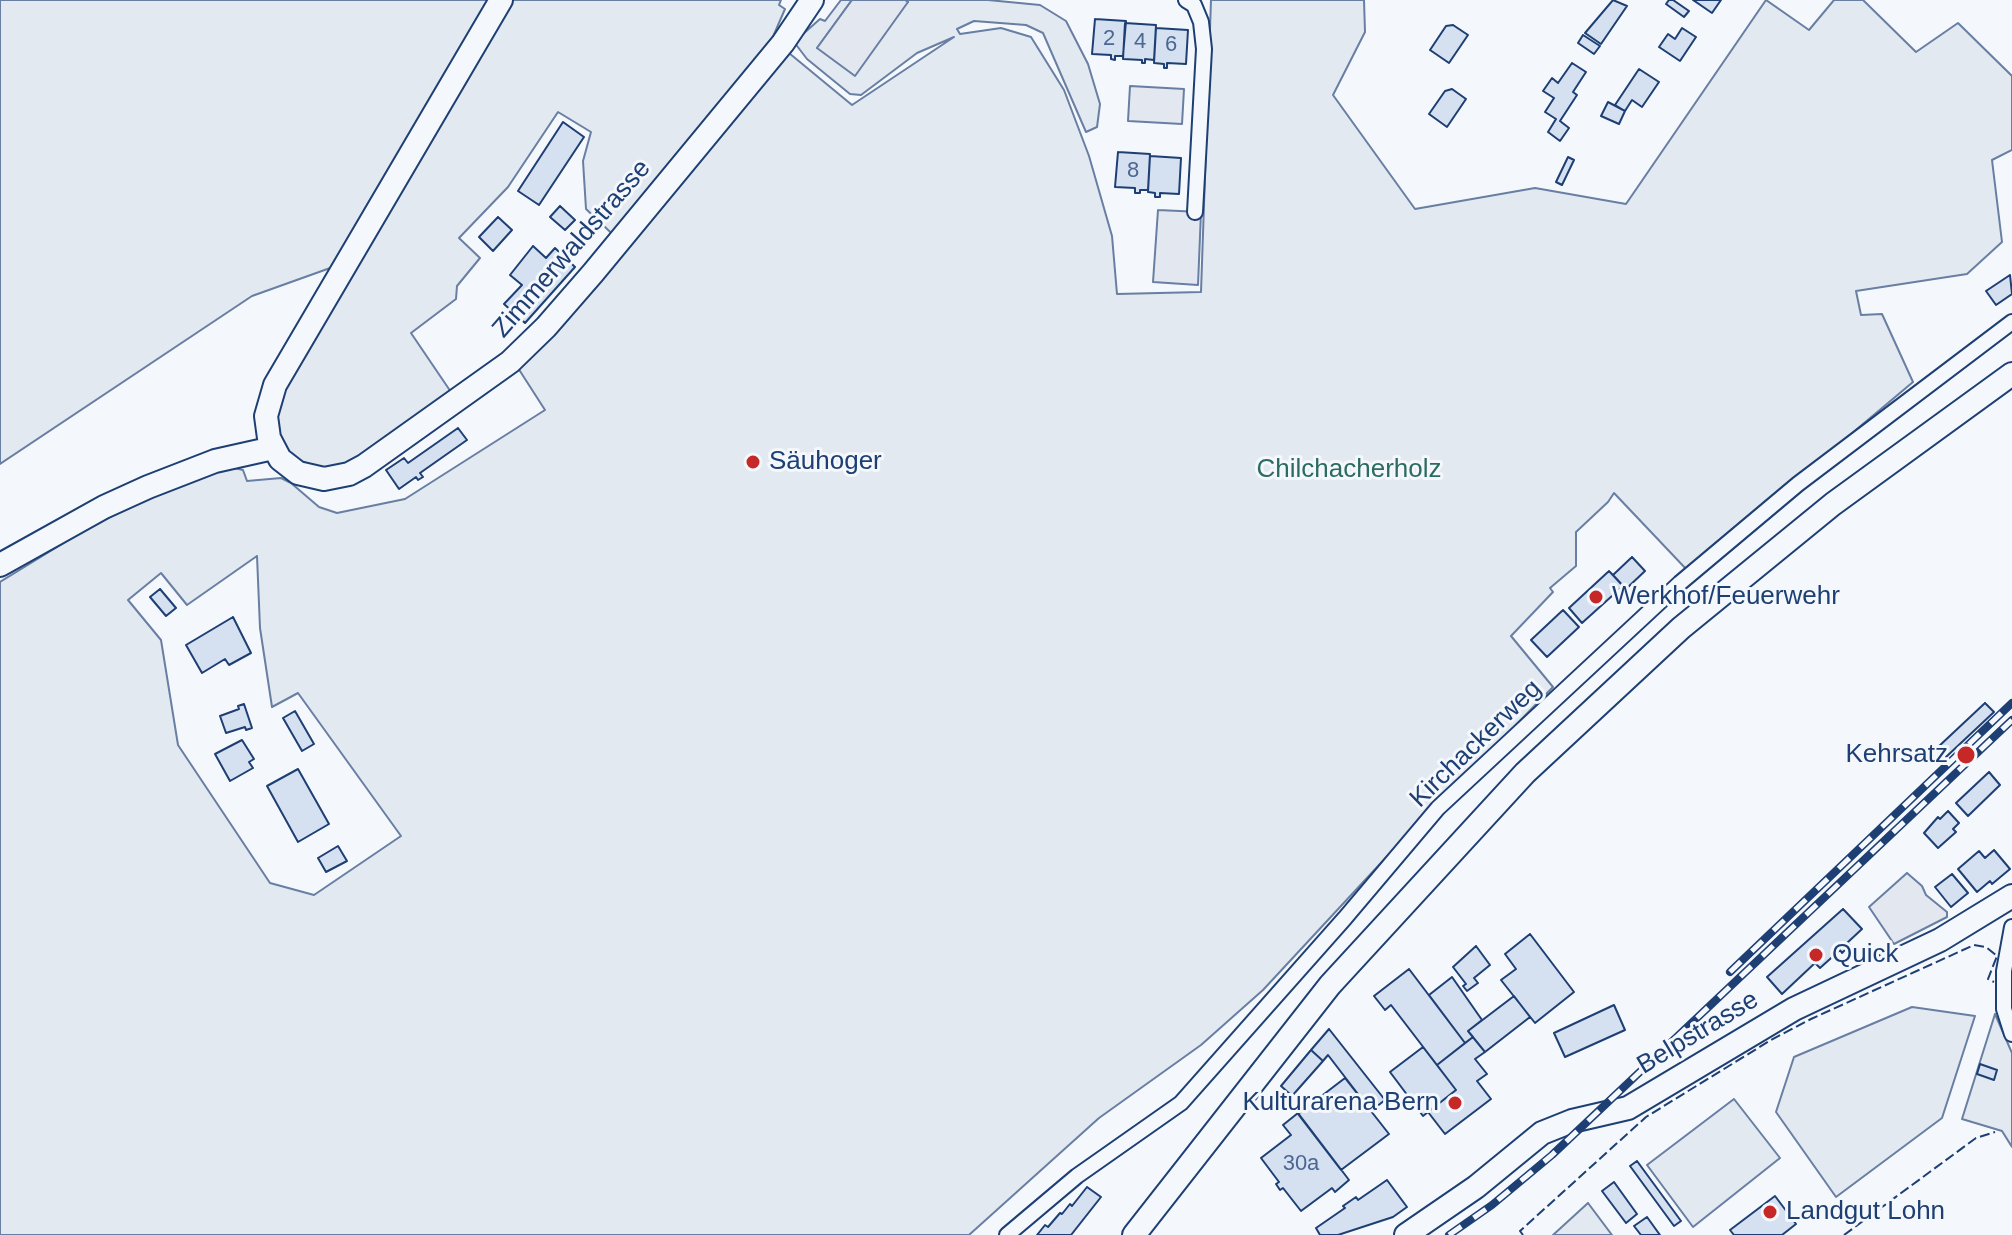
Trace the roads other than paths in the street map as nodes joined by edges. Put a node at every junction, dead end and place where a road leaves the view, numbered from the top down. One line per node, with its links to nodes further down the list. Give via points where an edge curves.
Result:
1 (501, 0): 7 (street, via 281,372 266,416)
2 (812, 0): 7 (street, Zimmerwaldstrasse, via 593,273 510,362 349,474 310,477 288,467)
3 (1186, 0): 4 (street, via 1198,13 1204,49)
4 (1195, 212)
5 (2012, 322): 13 (street, Kirchackerweg, via 1798,484 1680,583 1438,808 1181,1103 1077,1176)
6 (2012, 374): 14 (street, via 1833,504 1681,628 1525,773 1330,985)
7 (273, 448): 8 (street, via 224,459 148,487)
8 (0, 565)
9 (2012, 897): 12 (street, Belpstrasse, via 1940,940 1794,1009 1628,1108 1542,1133)
10 (2012, 927): 11 (street, via 2004,971 2004,1009)
11 (2012, 1034)
12 (1414, 1230): 15 (street, Belpstrasse)
13 (1007, 1235)
14 (1134, 1235)
15 (1393, 1235)

